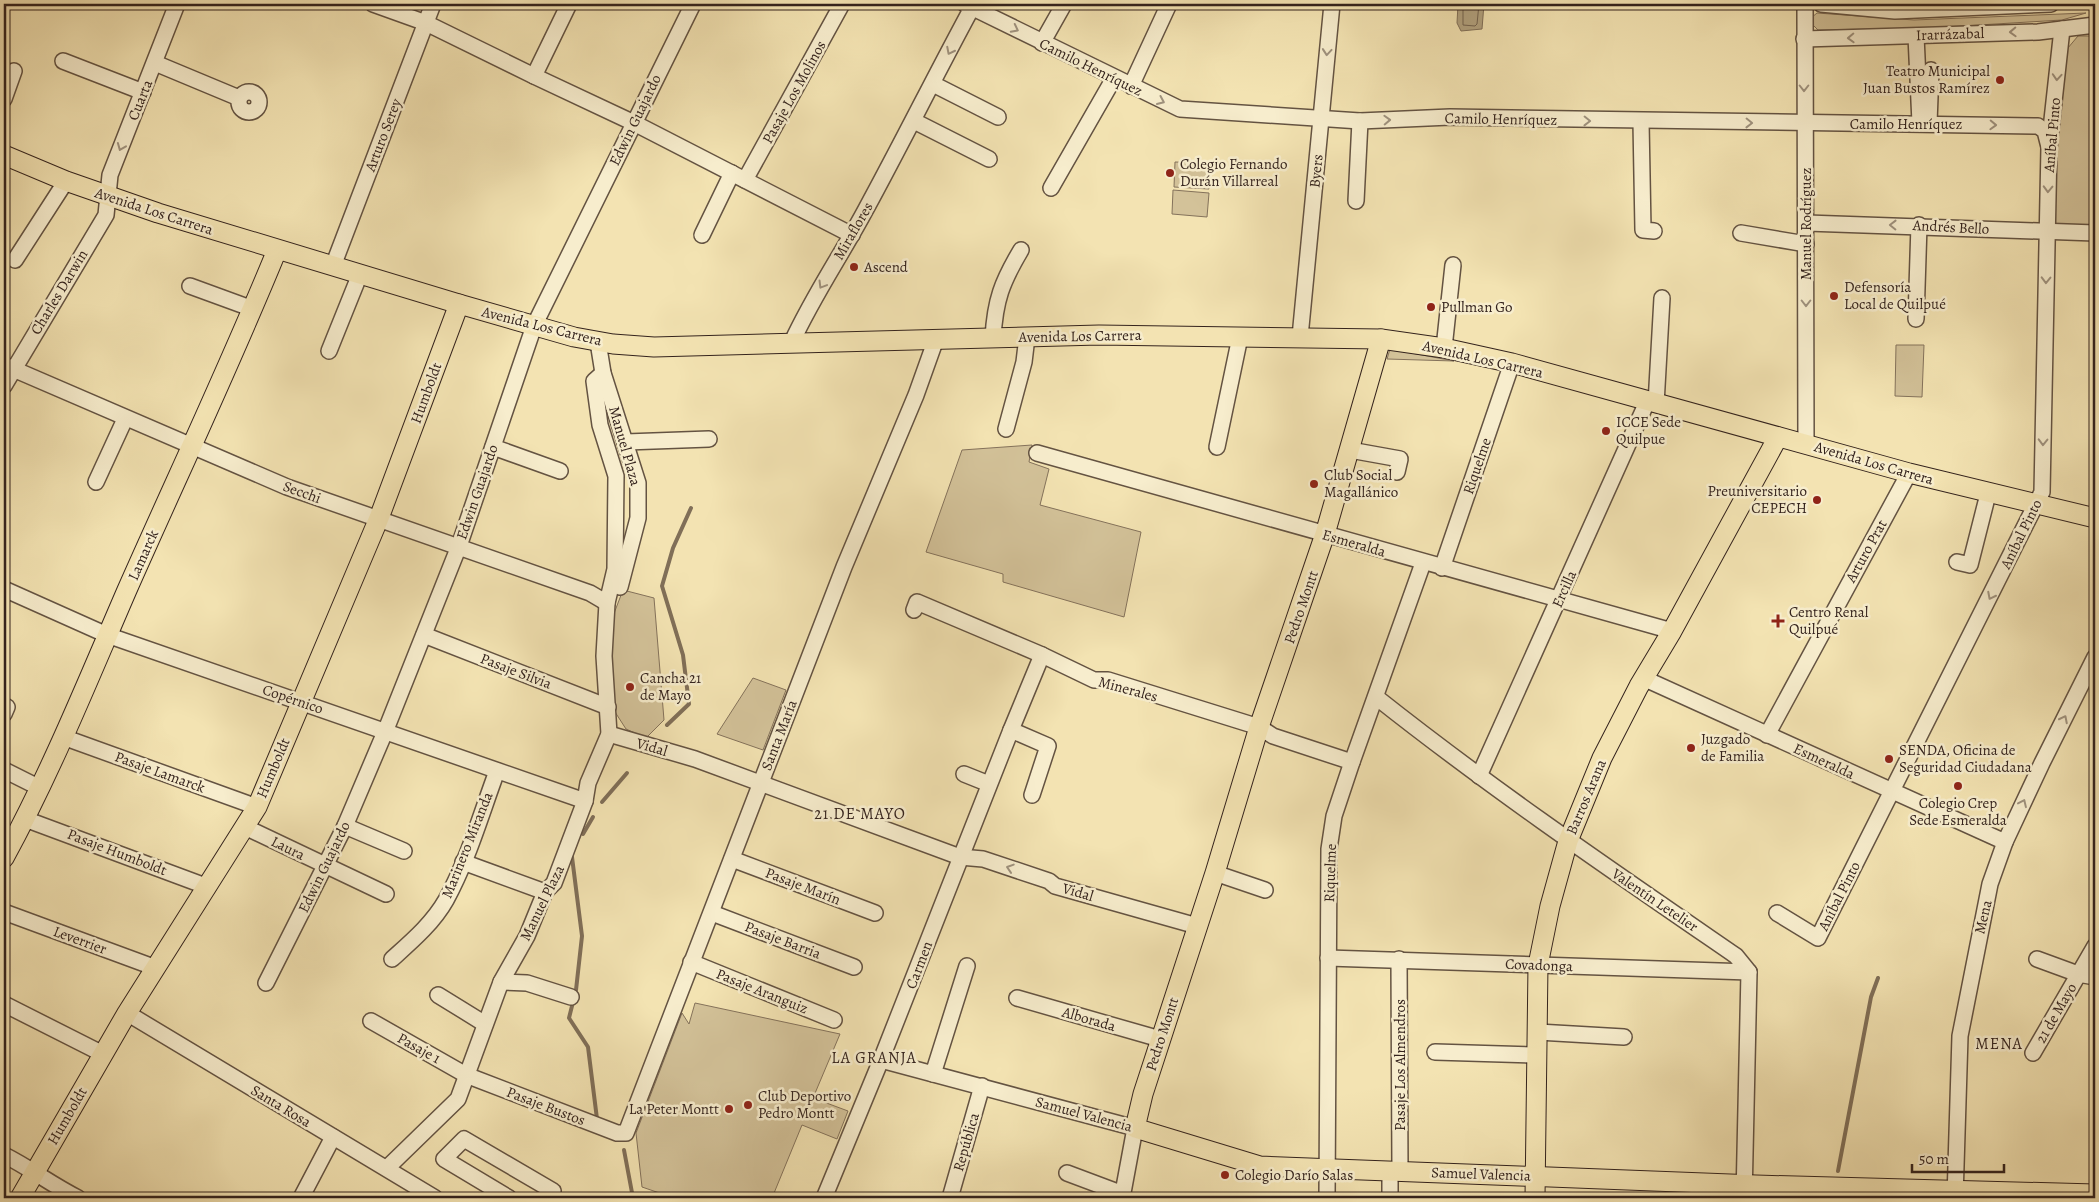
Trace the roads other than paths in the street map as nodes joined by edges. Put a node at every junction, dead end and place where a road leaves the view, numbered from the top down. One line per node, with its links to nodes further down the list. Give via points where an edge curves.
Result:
1 (177, 4): 21 (street, Cuarta)
2 (373, 4): 14 (street)
3 (433, 4): 14 (street, Arturo Serey)
4 (569, 4): 24 (street)
5 (693, 4): 36 (street, Edwin Guajardo)
6 (842, 4): 42 (street, Pasaje Los Molinos)
7 (1064, 4): 19 (street)
8 (1169, 4): 27 (street)
9 (1332, 4): 32 (street, Byers, one-way to 32)
10 (1805, 4): 18 (street, Manuel Rodríguez)
11 (1821, 4): 12 (street, via 1895,11)
12 (2051, 4)
13 (970, 5): 19 (street, Camilo Henríquez, one-way to 19); 26 (street, Miraflores, one-way to 26)
14 (426, 23): 24 (street); 60 (street, Arturo Serey)
15 (2095, 25): 16 (street, Irarrázabal)
16 (2062, 28): 17 (street, Irarrázabal, one-way to 17, via 2038,32); 39 (street, Aníbal Pinto, one-way to 39)
17 (1916, 36): 18 (street, Irarrázabal, one-way to 18); 38 (street)
18 (1804, 39): 37 (street, Manuel Rodríguez, one-way to 37)
19 (1042, 43): 25 (street, Camilo Henríquez)
20 (63, 60): 28 (street)
21 (155, 63): 28 (street, Cuarta); 29 (street)
22 (1931, 70): 38 (street)
23 (14, 71): 30 (street)
24 (534, 76): 36 (street)
25 (1114, 78): 27 (street, Camilo Henríquez); 44 (street)
26 (933, 84): 31 (street); 33 (street, Miraflores)
27 (1131, 86): 32 (street, Camilo Henríquez, one-way to 32, via 1180,109)
28 (143, 92): 45 (street, Cuarta, one-way to 45, via 110,175)
29 (239, 98)
30 (4, 99)
31 (998, 118)
32 (1321, 118): 34 (street, Camilo Henríquez); 70 (street, Byers)
33 (914, 121): 41 (street); 54 (street, Miraflores)
34 (1360, 121): 35 (street, Camilo Henríquez, one-way to 35, via 1450,117); 46 (street)
35 (1641, 122): 37 (street, Camilo Henríquez, one-way to 37); 49 (street, via 1643,230)
36 (634, 123): 42 (street); 67 (street, Edwin Guajardo)
37 (1804, 123): 38 (street, Camilo Henríquez); 47 (street, Manuel Rodríguez)
38 (1924, 123): 39 (street, Camilo Henríquez, one-way to 39, via 2038,126 2045,131)
39 (2049, 147): 50 (street, Aníbal Pinto, one-way to 50)
40 (4, 155): 43 (main road, Avenida Los Carrera)
41 (989, 159)
42 (739, 176): 53 (street, Pasaje Los Molinos); 54 (street)
43 (66, 180): 45 (main road, Avenida Los Carrera); 58 (street)
44 (1051, 188)
45 (109, 196): 56 (main road, Avenida Los Carrera); 79 (street, Charles Darwin, via 106,214)
46 (1356, 201)
47 (1807, 223): 48 (street, Andrés Bello, one-way to 47); 55 (street, Manuel Rodríguez)
48 (1919, 225): 50 (street, Andrés Bello); 66 (street)
49 (1654, 230)
50 (2047, 231): 52 (street, Andrés Bello); 99 (street, Aníbal Pinto, one-way to 99, via 2042,492)
51 (1740, 232): 55 (street)
52 (2095, 233)
53 (702, 235)
54 (852, 235): 75 (street, Miraflores, one-way to 75)
55 (1806, 244): 88 (street, Manuel Rodríguez, one-way to 88)
56 (278, 250): 60 (main road, Avenida Los Carrera); 65 (main road, Lamarck)
57 (1021, 250): 71 (street, via 1001,287)
58 (15, 260)
59 (1453, 265): 76 (street)
60 (333, 266): 61 (main road, Avenida Los Carrera)
61 (360, 274): 64 (main road, Avenida Los Carrera); 77 (street)
62 (190, 286): 65 (street)
63 (1662, 298): 82 (street)
64 (459, 304): 67 (main road, Avenida Los Carrera); 100 (main road, Humboldt)
65 (253, 309): 89 (main road, Lamarck)
66 (1916, 319)
67 (534, 326): 74 (main road, Avenida Los Carrera); 90 (street, Edwin Guajardo)
68 (1027, 337): 69 (main road, Avenida Los Carrera); 71 (main road, Avenida Los Carrera); 84 (street, via 1024,362)
69 (1240, 337): 70 (main road, Avenida Los Carrera); 91 (street)
70 (1300, 337): 73 (main road, Avenida Los Carrera)
71 (993, 338): 72 (main road, Avenida Los Carrera)
72 (936, 339): 75 (main road, Avenida Los Carrera); 131 (street, Santa María)
73 (1381, 339): 76 (main road, Avenida Los Carrera); 92 (main road, Pedro Montt)
74 (598, 342): 75 (main road, Avenida Los Carrera, via 654,347); 80 (street, Manuel Plaza)
75 (792, 342)
76 (1444, 348): 78 (main road, Avenida Los Carrera)
77 (329, 350)
78 (1512, 363): 82 (main road, Avenida Los Carrera); 106 (street, Riquelme)
79 (8, 367): 81 (street, Charles Darwin); 83 (street, Secchi)
80 (603, 373): 87 (street, Manuel Plaza); 109 (street, Manuel Plaza, via 594,381 600,425 616,476 617,516 615,569)
81 (4, 386)
82 (1652, 403): 85 (main road, Avenida Los Carrera); 108 (street, Ercilla)
83 (125, 418): 89 (street, Secchi); 97 (street)
84 (1006, 429)
85 (1778, 437): 88 (main road, Avenida Los Carrera); 111 (main road, Barros Arana)
86 (709, 439): 87 (street)
87 (626, 442): 109 (street, Manuel Plaza, via 638,483 638,518 619,588)
88 (1806, 444): 96 (main road, Avenida Los Carrera)
89 (190, 447): 100 (street, Secchi, via 287,487); 112 (main road, Lamarck)
90 (493, 447): 94 (street); 103 (street, Edwin Guajardo)
91 (1217, 447)
92 (1350, 450): 95 (street, via 1400,460); 102 (main road, Pedro Montt)
93 (1037, 453): 102 (street, Esmeralda)
94 (560, 471)
95 (1397, 472)
96 (1909, 473): 98 (main road, Avenida Los Carrera); 124 (street, Arturo Prat)
97 (96, 482)
98 (1988, 494): 99 (main road, Avenida Los Carrera); 104 (street, via 1970,565)
99 (2036, 505): 101 (main road, Avenida Los Carrera); 134 (street, Aníbal Pinto, one-way to 134)
100 (379, 518): 103 (street, Secchi); 118 (main road, Humboldt)
101 (2095, 518)
102 (1325, 534): 105 (street, Esmeralda); 120 (main road, Pedro Montt)
103 (459, 546): 109 (street, Secchi, via 590,593); 113 (street, Edwin Guajardo)
104 (1957, 562)
105 (1424, 563): 106 (street, Esmeralda); 117 (street, Riquelme)
106 (1442, 568): 108 (street, Esmeralda)
107 (4, 589): 112 (street, Copérnico)
108 (1559, 599): 111 (street, Esmeralda); 130 (street, Ercilla)
109 (607, 603): 119 (street, Manuel Plaza, via 604,656)
110 (914, 610): 114 (street, Minerales, via 916,602)
111 (1672, 631): 116 (main road, Barros Arana)
112 (107, 635): 118 (street, Copérnico); 125 (main road, Lamarck)
113 (424, 635): 119 (street, Pasaje Silvia); 122 (street, Edwin Guajardo)
114 (1042, 655): 120 (street, Minerales, via 1094,680 1108,680); 121 (street, Carmen)
115 (2095, 657): 142 (street, Mena, one-way to 115)
116 (1643, 678): 124 (street, Esmeralda); 141 (main road, Barros Arana, via 1602,758)
117 (1376, 697): 126 (street, Riquelme); 130 (street, Valentín Letelier)
118 (301, 702): 122 (street, Copérnico); 137 (main road, Humboldt)
119 (608, 707): 123 (street, Manuel Plaza)
120 (1260, 727): 126 (street, Minerales, via 1273,736); 149 (main road, Pedro Montt)
121 (1011, 730): 132 (street, Carmen); 135 (street, via 1048,746)
122 (385, 732): 128 (street, Copérnico); 139 (street, Edwin Guajardo)
123 (609, 734): 131 (street, Vidal, via 695,759); 136 (street, Manuel Plaza, via 588,783)
124 (1767, 735): 134 (street, Esmeralda)
125 (63, 737): 133 (main road, Lamarck); 137 (street, Pasaje Lamarck)
126 (1352, 762): 160 (street, Riquelme, via 1334,816 1329,849)
127 (4, 770): 133 (street)
128 (497, 771): 136 (street, Copérnico); 147 (street, Marinero Miranda)
129 (964, 774): 132 (street)
130 (1478, 776): 141 (street, Valentín Letelier)
131 (761, 783): 144 (street, Vidal); 146 (street, Santa María)
132 (989, 784): 144 (street, Carmen)
133 (40, 788): 138 (main road, Lamarck)
134 (1892, 792): 142 (street, Esmeralda); 156 (street, Aníbal Pinto, via 1818,938)
135 (1032, 795)
136 (585, 801): 152 (street, Manuel Plaza, via 554,884)
137 (257, 808): 140 (main road, Humboldt)
138 (26, 818): 145 (main road, Lamarck); 150 (street, Pasaje Humboldt)
139 (345, 826): 143 (street); 148 (street, Edwin Guajardo)
140 (245, 827): 148 (street, Laura); 150 (main road, Humboldt)
141 (1568, 841): 165 (main road, Barros Arana); 169 (street, Valentín Letelier, via 1736,956)
142 (2005, 842): 204 (street, Mena, via 1990,884 1964,1006 1960,1036)
143 (404, 851)
144 (960, 857): 158 (street, Vidal, one-way to 144, via 1055,886 1049,881 983,859); 189 (street, Carmen)
145 (4, 858)
146 (732, 859): 155 (street, Santa María); 157 (street, Pasaje Marín)
147 (463, 862): 152 (street); 161 (street, Marinero Miranda, via 445,900 423,930)
148 (324, 866): 153 (street, Laura); 173 (street, Edwin Guajardo)
149 (1216, 873): 151 (street); 158 (main road, Pedro Montt)
150 (208, 886): 168 (main road, Humboldt)
151 (1265, 890)
152 (545, 892): 172 (street, Manuel Plaza, via 527,936)
153 (386, 894)
154 (4, 912): 168 (street, Leverrier)
155 (712, 912): 164 (street, Santa María); 167 (street, Pasaje Barria)
156 (1777, 912)
157 (875, 913)
158 (1197, 926): 184 (main road, Pedro Montt)
159 (2095, 946): 170 (street, 21 de Mayo)
160 (1328, 958): 162 (street, Covadonga); 198 (street, Riquelme)
161 (392, 959)
162 (1399, 959): 165 (street, Covadonga); 200 (street, Pasaje Los Almendros)
163 (2037, 959): 170 (street)
164 (691, 962): 179 (street, Pasaje Aranguiz); 194 (street, Santa María)
165 (1538, 965): 169 (street, Covadonga); 182 (main road, Barros Arana)
166 (967, 966): 190 (street)
167 (854, 967)
168 (156, 968): 178 (main road, Humboldt)
169 (1749, 972): 203 (street)
170 (2078, 974): 171 (street); 187 (street, 21 de Mayo)
171 (2095, 977)
172 (501, 982): 175 (street, via 527,983); 181 (street, Manuel Plaza)
173 (266, 983)
174 (438, 995): 181 (street)
175 (571, 997)
176 (1018, 998): 184 (street, Alborada)
177 (4, 1004): 186 (street)
178 (127, 1013): 186 (main road, Humboldt); 195 (street, Santa Rosa)
179 (834, 1020)
180 (372, 1021): 191 (street, Pasaje 1)
181 (485, 1024): 191 (street, Manuel Plaza)
182 (1538, 1032): 183 (street); 188 (main road, Barros Arana)
183 (1624, 1037)
184 (1160, 1039): 193 (main road, Pedro Montt)
185 (1435, 1052): 188 (street)
186 (103, 1054): 199 (main road, Humboldt)
187 (2033, 1054)
188 (1536, 1055): 202 (main road, Barros Arana)
189 (881, 1060): 190 (street, Samuel Valencia); 213 (street, Carmen)
190 (933, 1074): 192 (street, Samuel Valencia)
191 (466, 1075): 194 (street, Pasaje Bustos, via 617,1133); 197 (street, Manuel Plaza, via 458,1099)
192 (982, 1086): 193 (street, Samuel Valencia); 214 (street, República)
193 (1135, 1128): 198 (main road, Samuel Valencia, via 1260,1166); 206 (street, Pedro Montt)
194 (626, 1133)
195 (333, 1137): 197 (street, Santa Rosa); 209 (street)
196 (4, 1155): 199 (street)
197 (387, 1168): 210 (street, Santa Rosa)
198 (1327, 1168): 200 (main road, Samuel Valencia); 215 (street, Riquelme)
199 (35, 1171): 207 (main road, Humboldt); 208 (street, via 42,1179)
200 (1395, 1171): 202 (main road, Samuel Valencia); 216 (street, Pasaje Los Almendros)
201 (1067, 1174): 206 (street)
202 (1535, 1175): 203 (main road, Samuel Valencia); 217 (main road, Barros Arana)
203 (1744, 1191): 204 (main road, Samuel Valencia)
204 (1955, 1194): 205 (main road, Samuel Valencia)
205 (2095, 1194)
206 (1122, 1196)
207 (20, 1198)
208 (78, 1198)
209 (301, 1198)
210 (436, 1198)
211 (509, 1198): 212 (street, via 439,1164 464,1139 553,1191)
212 (549, 1198)
213 (824, 1198)
214 (950, 1198)
215 (1327, 1198)
216 (1390, 1198)
217 (1535, 1198)

